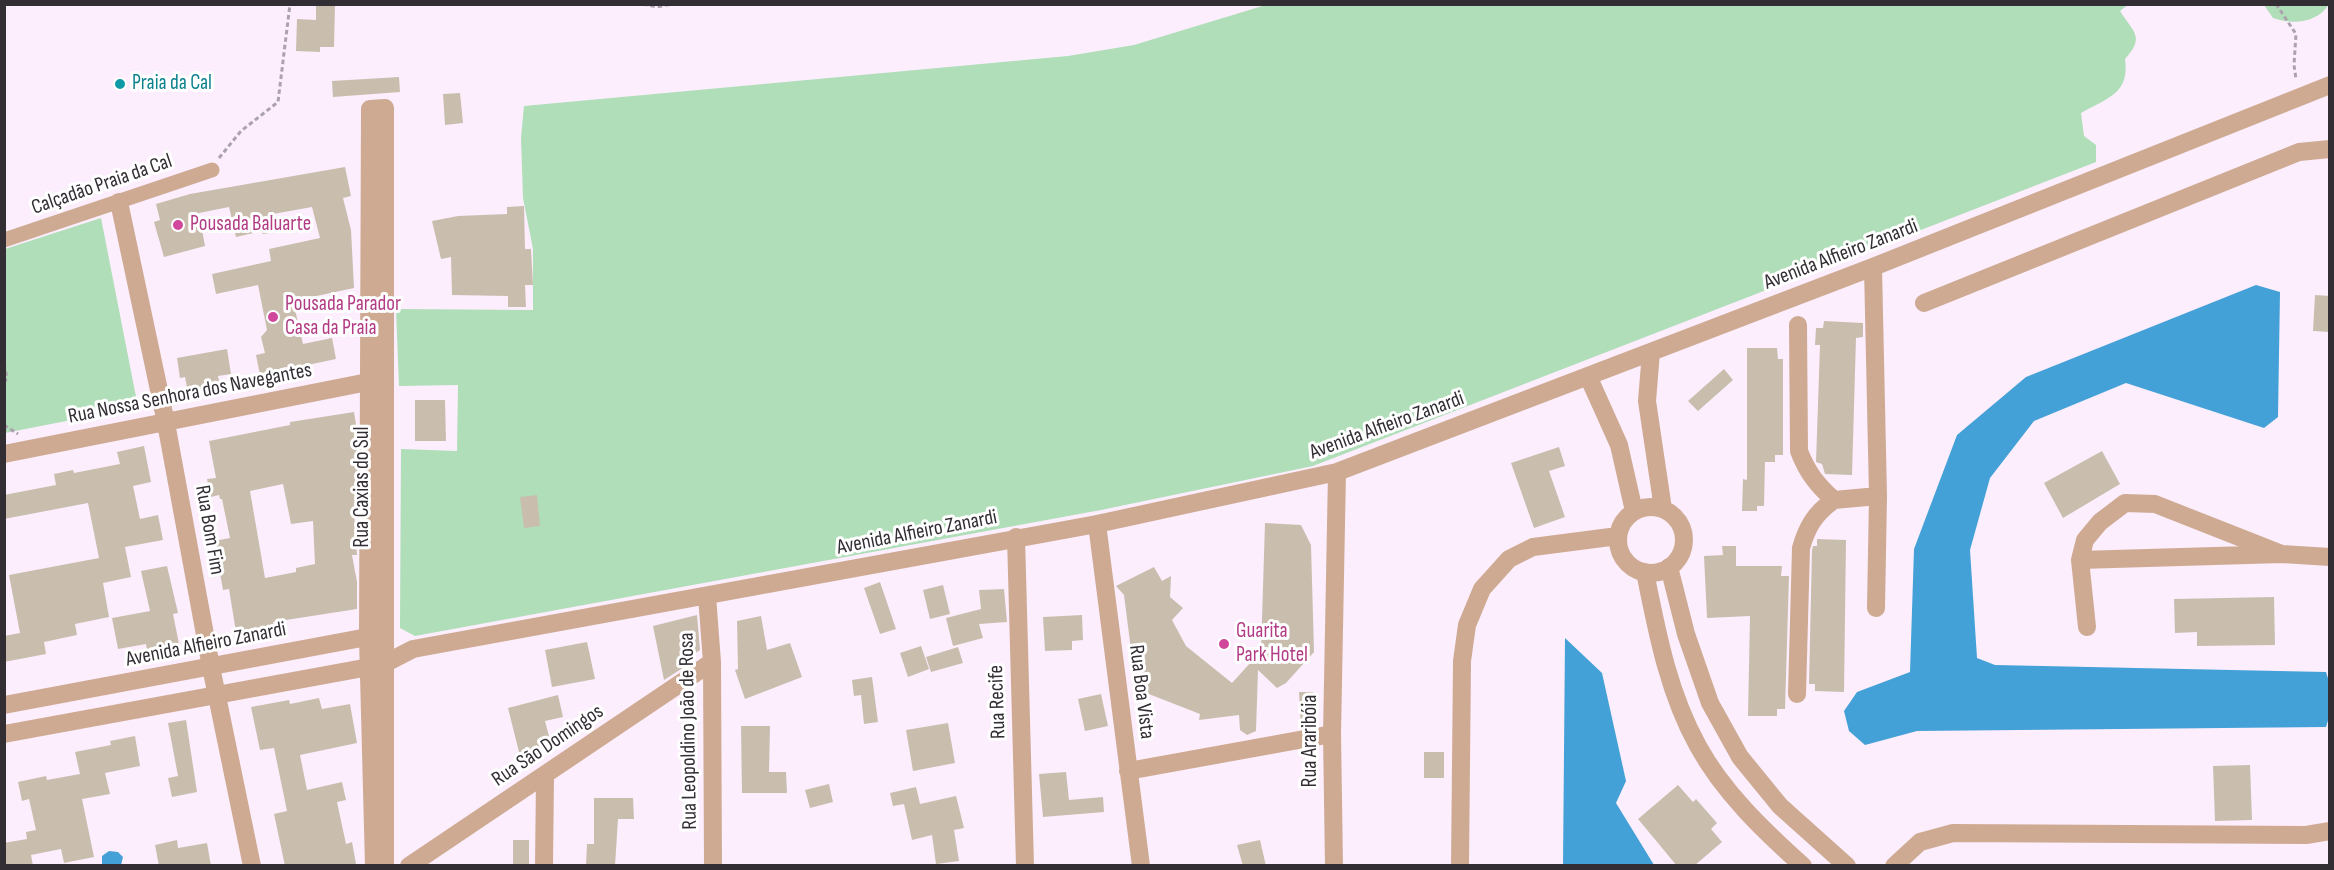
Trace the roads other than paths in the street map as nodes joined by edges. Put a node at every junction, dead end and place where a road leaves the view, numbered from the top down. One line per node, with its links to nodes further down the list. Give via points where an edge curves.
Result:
1 (2330, 85): 7 (street, Avenida Alfieiro Zanardi)
2 (377, 109): 12 (street, Rua Caxias do Sul)
3 (2330, 149): 8 (street, via 2299,153)
4 (212, 170): 5 (street, Calçadão Praia da Cal)
5 (119, 202): 6 (street, Calçadão Praia da Cal); 13 (street, Rua Bom Fim)
6 (4, 240)
7 (1873, 267): 10 (street, Avenida Alfieiro Zanardi); 16 (street)
8 (1924, 303)
9 (1798, 325): 17 (street, via 1799,451 1816,484)
10 (1652, 352): 11 (street, Avenida Alfieiro Zanardi); 18 (street, via 1647,401)
11 (1588, 376): 15 (street, Avenida Alfieiro Zanardi); 19 (street, via 1619,445)
12 (377, 380): 13 (street, Rua Nossa Senhora dos Navegantes); 31 (street, Rua Caxias do Sul)
13 (166, 423): 14 (street, Rua Nossa Senhora dos Navegantes); 35 (street, Rua Bom Fim)
14 (4, 454)
15 (1336, 472): 20 (street, Avenida Alfieiro Zanardi); 40 (street, Rua Araribóia)
16 (1878, 496): 17 (street); 29 (street)
17 (1834, 500): 36 (street, via 1818,511 1801,548)
18 (1663, 509): 19 (street); 26 (street, via 1683,532 1682,552)
19 (1634, 511): 21 (street)
20 (1097, 524): 22 (street, Avenida Alfieiro Zanardi); 41 (street, Rua Boa Vista)
21 (1618, 536): 27 (street, via 1618,546 1627,563); 53 (street, via 1533,547 1509,559 1482,589 1467,625 1462,661)
22 (1016, 537): 28 (street, Avenida Alfieiro Zanardi); 50 (street, Rua Recife)
23 (2282, 554): 24 (street); 25 (street); 25 (street, via 2155,504 2125,504 2100,522 2085,540)
24 (2330, 557)
25 (2080, 560): 30 (street)
26 (1669, 567): 27 (street); 55 (street, via 1686,634 1710,703 1740,757 1780,806)
27 (1645, 572): 54 (street, via 1660,652 1698,747 1760,826)
28 (707, 596): 32 (street, Avenida Alfieiro Zanardi); 33 (street, Rua Leopoldino João de Rosa)
29 (1876, 608)
30 (2088, 627)
31 (377, 636): 32 (street); 34 (street, Rua Caxias do Sul); 35 (street, Avenida Alfieiro Zanardi)
32 (413, 649): 34 (street, Avenida Alfieiro Zanardi)
33 (712, 662): 42 (street, Rua São Domingos); 49 (street, Rua Leopoldino João de Rosa)
34 (378, 665): 37 (street, Avenida Alfieiro Zanardi); 45 (street, Rua Caxias do Sul); 46 (street, Rua Caxias do Sul)
35 (211, 667): 37 (street, Rua Bom Fim); 38 (street, Avenida Alfieiro Zanardi)
36 (1797, 694)
37 (217, 696): 39 (street, Avenida Alfieiro Zanardi); 44 (street, Rua Bom Fim)
38 (4, 705)
39 (4, 734)
40 (1332, 734): 41 (street); 52 (street, Rua Araribóia)
41 (1128, 771): 51 (street, Rua Boa Vista)
42 (545, 776): 47 (street, Rua São Domingos); 48 (street)
43 (2330, 831): 56 (street, via 2306,835 1953,833 1920,842)
44 (252, 866)
45 (374, 866)
46 (385, 866)
47 (409, 866)
48 (544, 866)
49 (713, 866)
50 (1025, 866)
51 (1141, 866)
52 (1334, 866)
53 (1460, 866)
54 (1803, 866)
55 (1846, 866)
56 (1894, 866)

